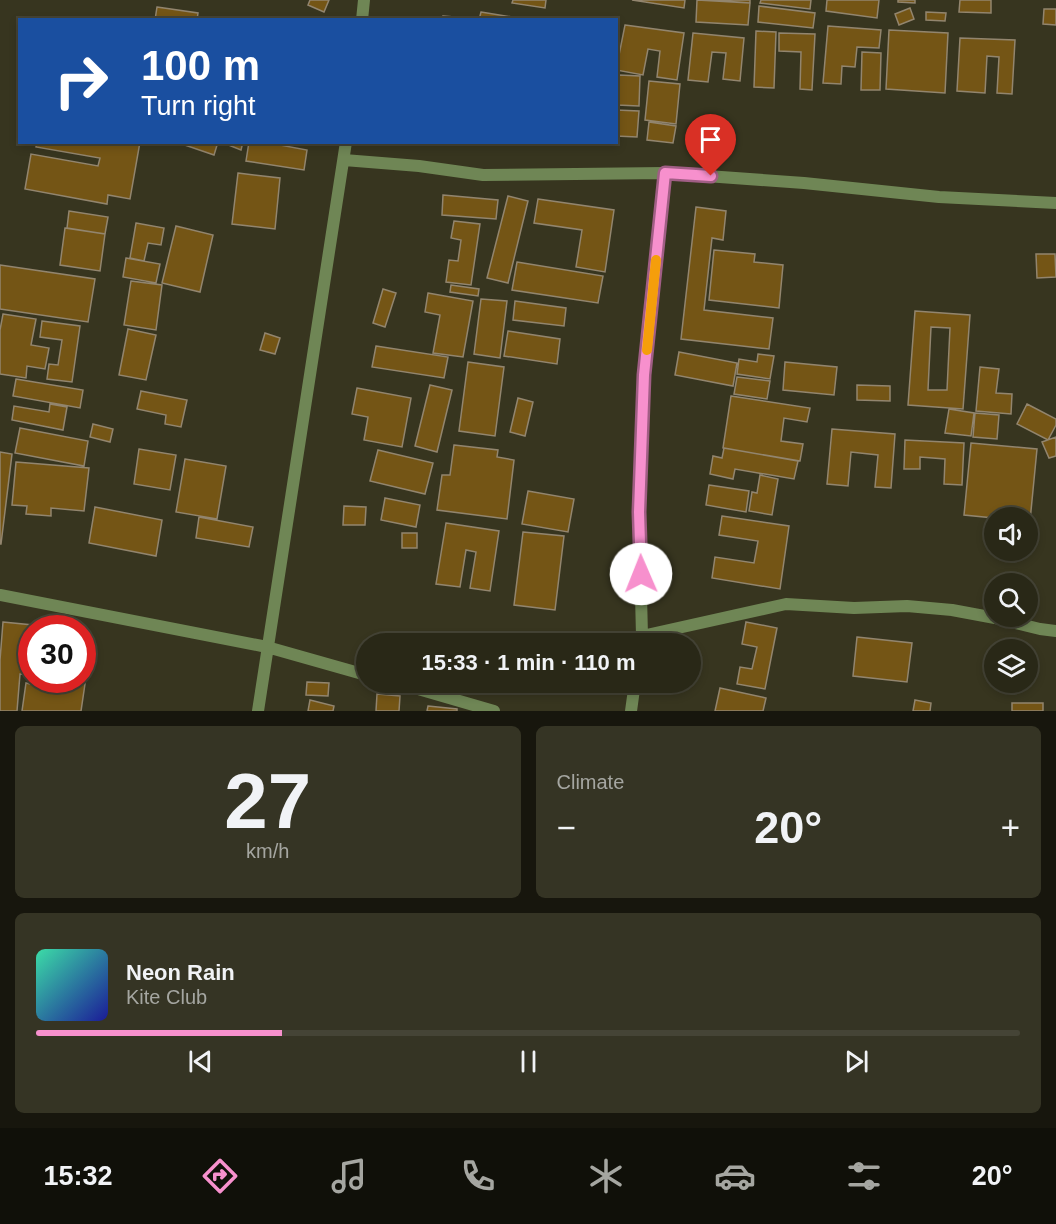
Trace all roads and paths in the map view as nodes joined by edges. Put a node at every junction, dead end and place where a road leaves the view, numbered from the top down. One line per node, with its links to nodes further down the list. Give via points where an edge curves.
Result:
1 (364, 0): 2 (street)
2 (362, 18)
3 (346, 144): 4 (street)
4 (344, 160): 5 (street, via 483,175); 11 (street)
5 (665, 173): 6 (street); 9 (street, via 644,375 639,512)
6 (1056, 203)
7 (0, 595): 11 (street)
8 (1056, 631): 10 (street, via 952,609 786,604)
9 (642, 633)
10 (670, 633)
11 (267, 647): 12 (street); 15 (street)
12 (356, 672)
13 (432, 693): 16 (street)
14 (633, 693): 17 (street)
15 (258, 711)
16 (494, 711)
17 (631, 711)

